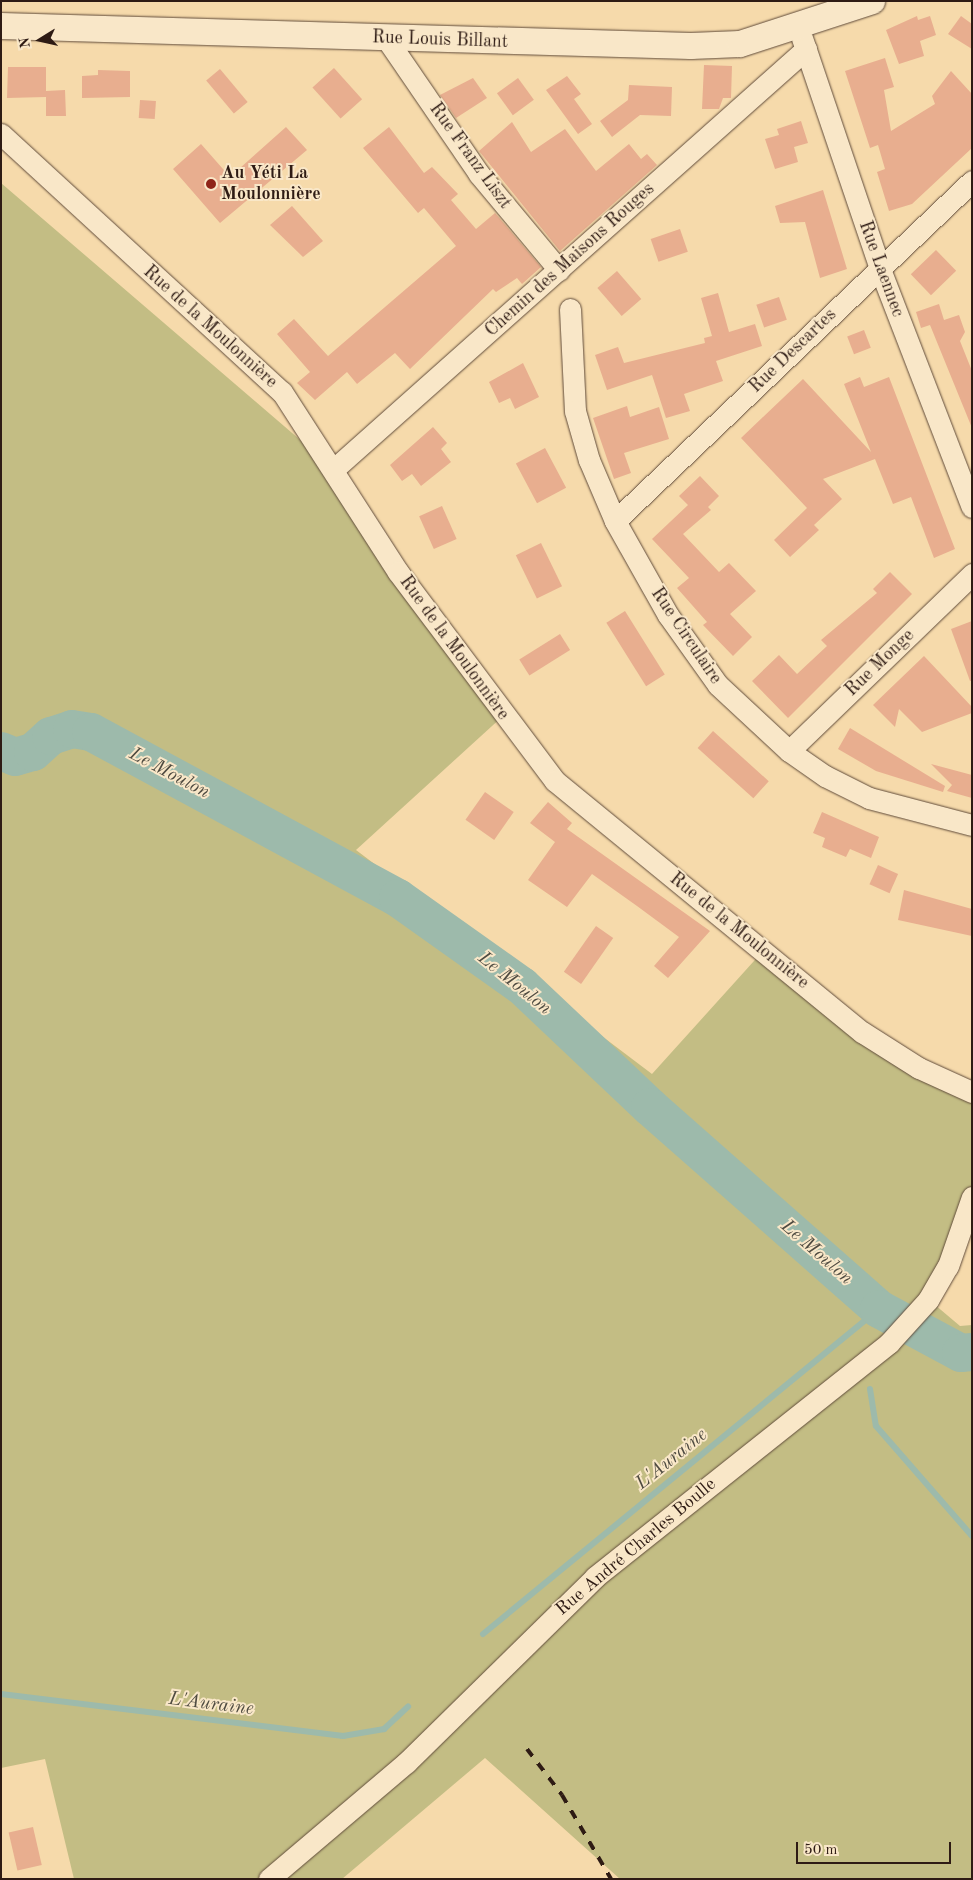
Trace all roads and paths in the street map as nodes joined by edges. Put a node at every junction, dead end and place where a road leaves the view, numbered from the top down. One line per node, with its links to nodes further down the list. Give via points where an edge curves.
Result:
1 (872, 1): 4 (street, Rue Louis Billant)
2 (1, 26): 3 (street, Rue Louis Billant)
3 (386, 38): 4 (street, Rue Louis Billant, via 691,46); 8 (street, Rue Franz Liszt, via 479,174)
4 (802, 38): 7 (street, Rue Laennec); 8 (street, Chemin des Maisons Rouges)
5 (1, 134): 10 (street, Rue de la Moulonnière, via 282,392)
6 (972, 181): 7 (street, Rue Descartes)
7 (880, 269): 11 (street, Rue Laennec); 12 (street, Rue Descartes)
8 (559, 270): 10 (street, Chemin des Maisons Rouges)
9 (570, 309): 12 (street, Rue Circulaire, via 575,411 589,460)
10 (334, 469): 16 (street, Rue de la Moulonnière, via 398,572 555,781 862,1032 919,1068)
11 (972, 507)
12 (615, 521): 14 (street, Rue Circulaire, via 668,615 718,685)
13 (972, 574): 14 (street, Rue Monge)
14 (789, 751): 15 (street, Rue Circulaire, via 869,798)
15 (972, 825)
16 (972, 1092)
17 (972, 1197): 18 (street, Rue André Charles Boulle, via 948,1266 928,1300 889,1343 595,1577 406,1762)
18 (269, 1879)

